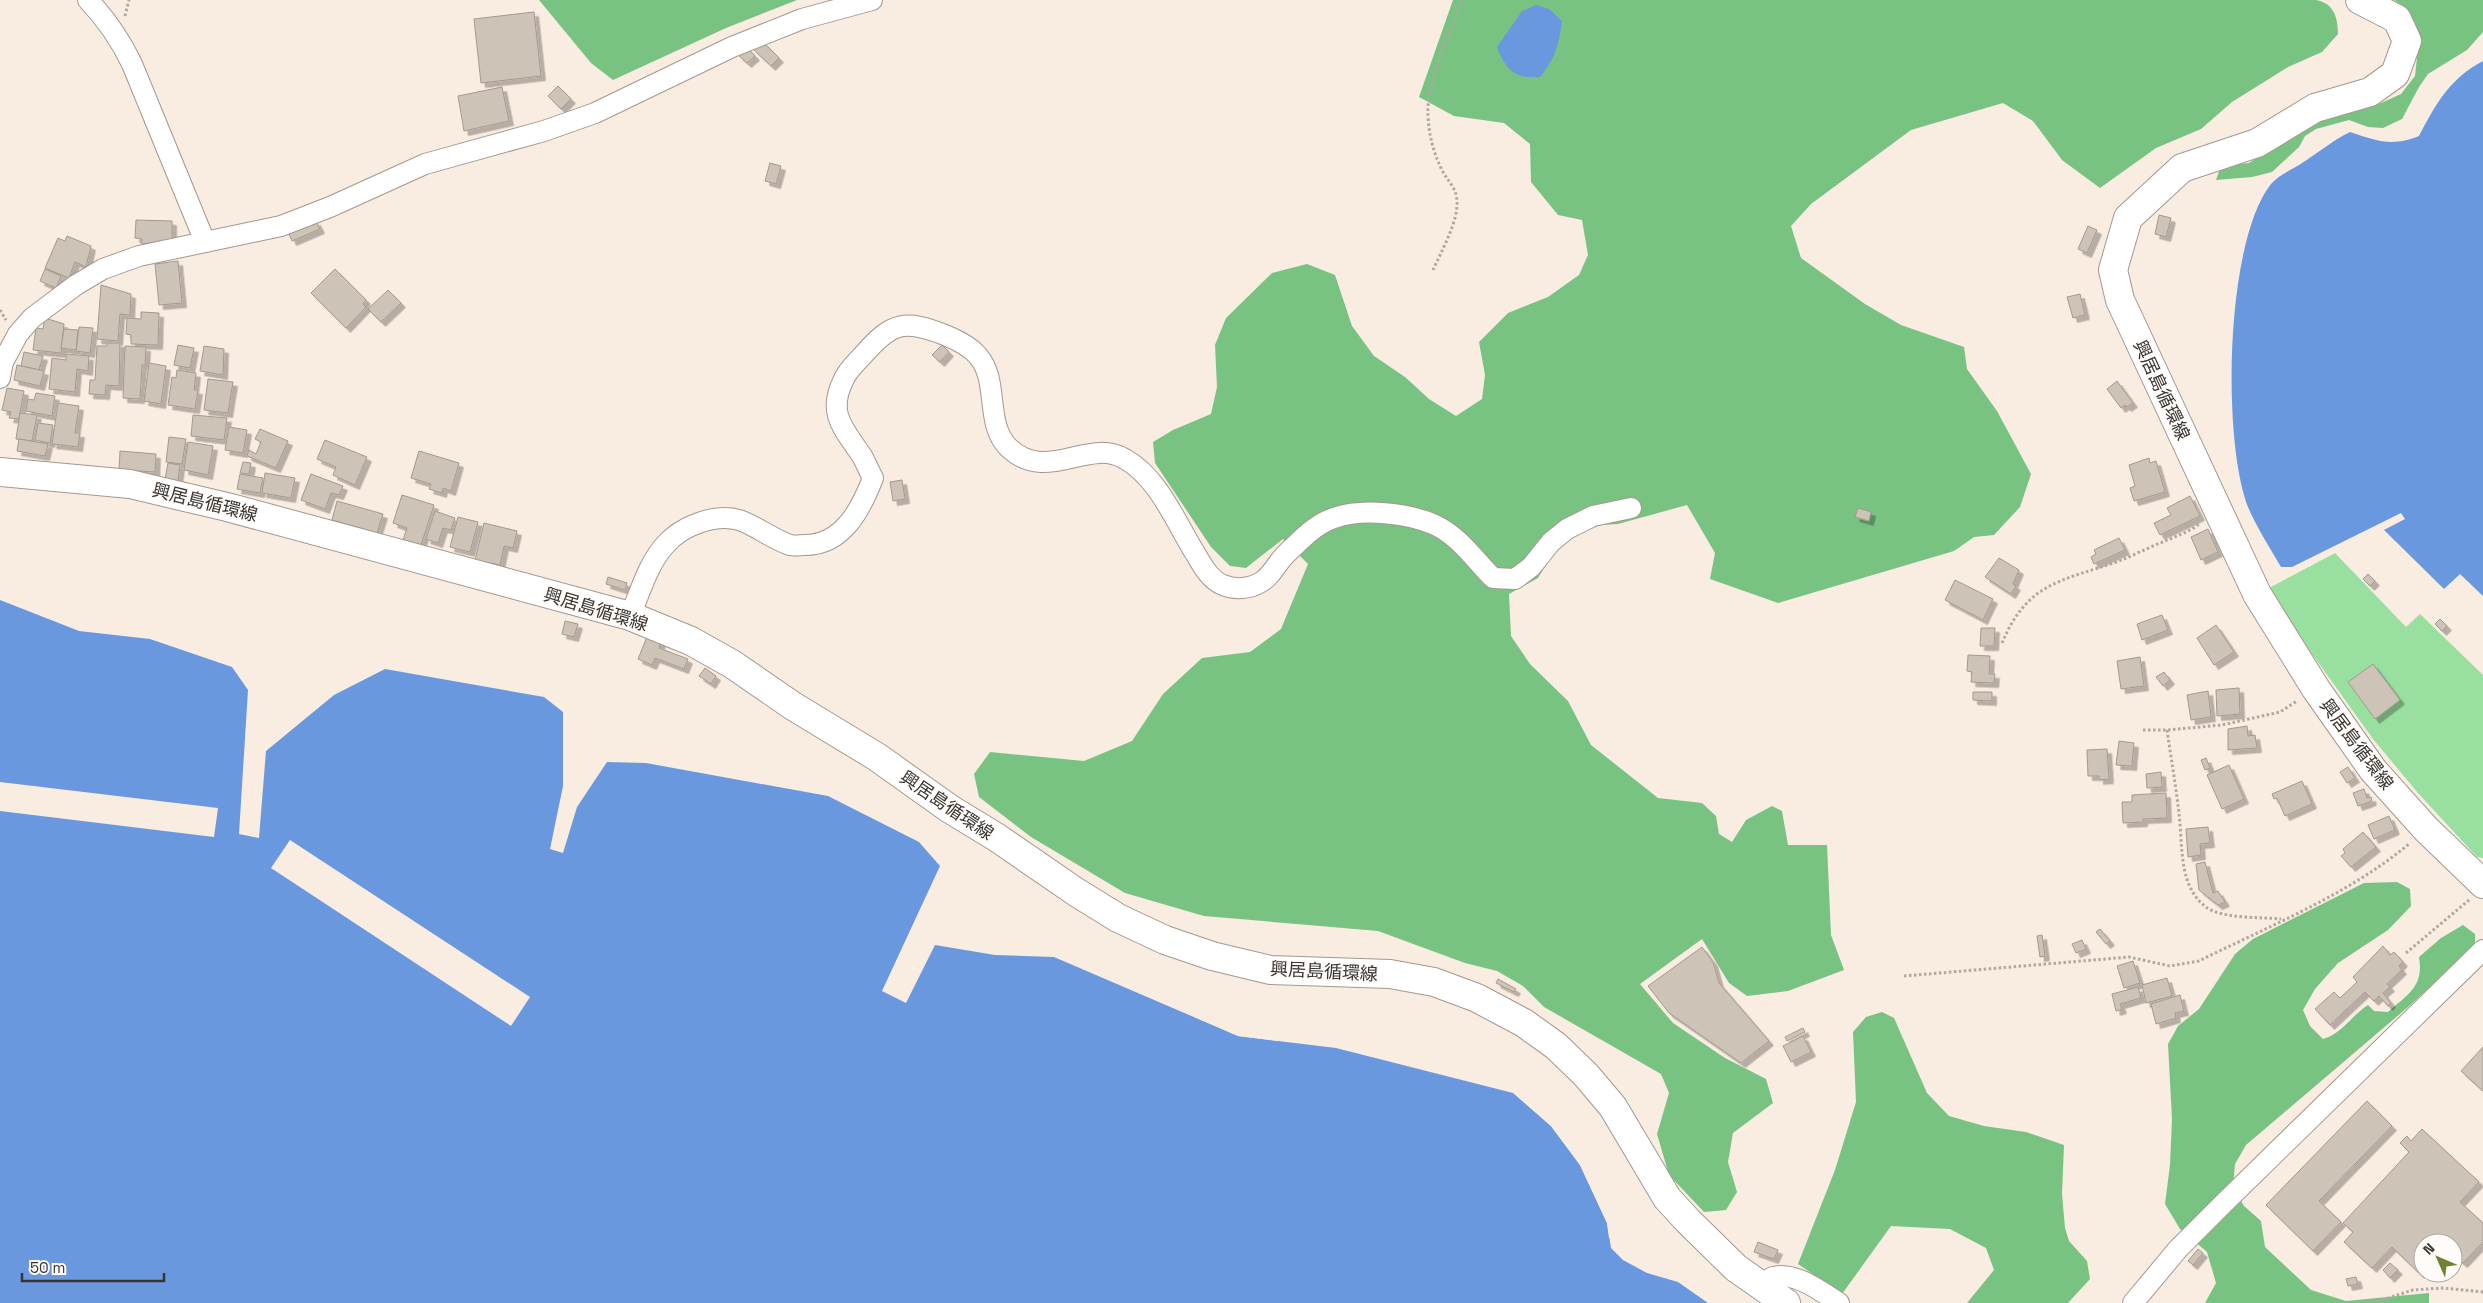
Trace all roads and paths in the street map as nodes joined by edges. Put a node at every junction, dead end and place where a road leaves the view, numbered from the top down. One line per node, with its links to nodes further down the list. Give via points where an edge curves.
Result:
1 (88, 0): 5 (street, via 115,32 132,64)
2 (872, 0): 5 (street, via 802,19 732,47 595,113 544,131 425,164 281,226)
3 (1462, 0): 6 (path, via 1429,90 1432,146 1442,170 1455,188 1458,202)
4 (2360, 0): 10 (main road, 興居島循環線, via 2397,19 2407,41 2395,74 2370,92 2315,108 2257,143 2182,168 2128,218 2113,270 2120,300)
5 (205, 242): 7 (street, via 139,256 103,269 76,285 32,318 18,334)
6 (1433, 270)
7 (1, 367)
8 (0, 472): 11 (main road, 興居島循環線, via 130,484 227,507)
9 (1630, 508): 11 (street, via 1593,516 1567,529 1515,579 1493,578 1458,541 1435,525 1394,514 1366,512 1334,518 1311,530 1280,559 1263,582 1241,589 1221,585 1206,571 1142,470 1108,451 1046,464 1022,458 1007,446 996,427 988,376 979,356 961,341 925,327 902,326 882,333 845,375 837,393 837,418 873,478 862,504 846,528 819,545 792,545 739,520 718,518 701,522 666,544 652,565)
10 (2217, 511): 12 (path, via 2193,529 2046,587 2023,606 2009,625); 13 (main road, 興居島循環線, via 2256,594)
11 (630, 616): 22 (main road, 興居島循環線, via 691,641 732,664 1076,892 1118,918 1165,940 1270,970 1390,974 1434,982 1477,998 1524,1023 1556,1046 1586,1075 1613,1107 1667,1198 1713,1247)
12 (2002, 643)
13 (2316, 689): 15 (path, via 2280,712 2222,725); 16 (main road, 興居島循環線, via 2373,770)
14 (2143, 730): 15 (path)
15 (2167, 730): 18 (path, via 2183,866 2195,897 2206,908 2218,913)
16 (2426, 828): 17 (main road, 興居島循環線); 18 (path, via 2370,874)
17 (2480, 889): 20 (path)
18 (2282, 919): 21 (path, via 2186,964 2170,966 2129,957)
19 (2483, 950): 26 (street, via 2191,1236)
20 (2406, 953)
21 (1904, 976)
22 (1759, 1285): 24 (main road, 興居島循環線); 25 (street, via 1774,1277 1791,1277)
23 (2483, 1292): 27 (path, via 2442,1288 2413,1290)
24 (1786, 1303)
25 (1839, 1303)
26 (2133, 1303)
27 (2373, 1303)

